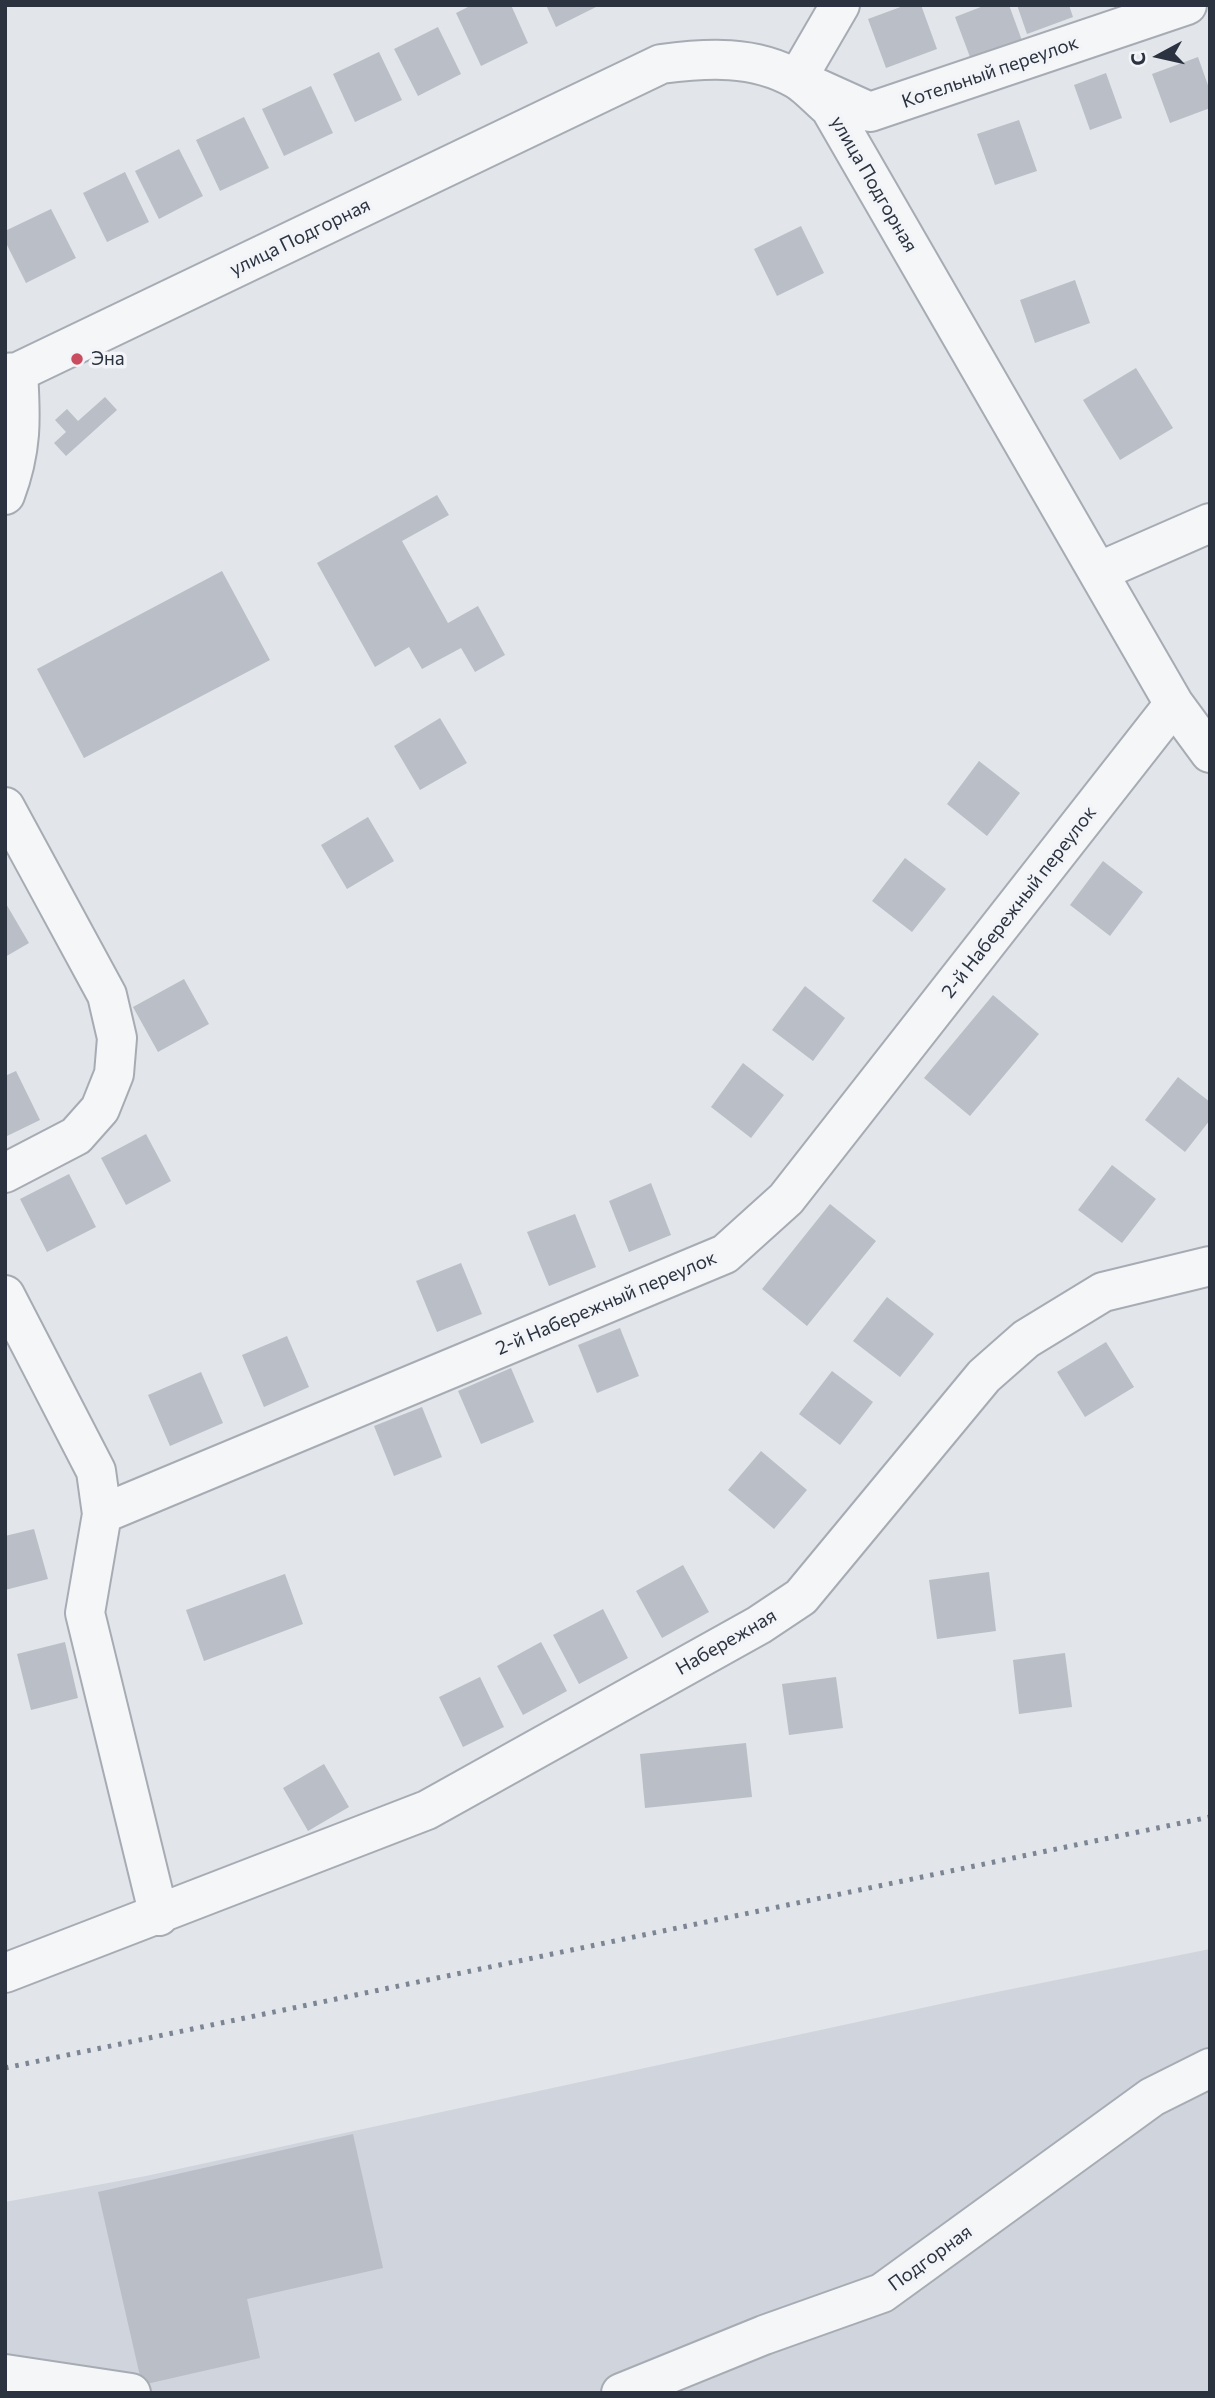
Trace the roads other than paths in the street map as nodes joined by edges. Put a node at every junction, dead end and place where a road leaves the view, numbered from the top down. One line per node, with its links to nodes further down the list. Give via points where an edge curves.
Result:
1 (840, 5): 3 (street)
2 (1187, 5): 3 (street, Котельный переулок, via 870,113)
3 (797, 79): 4 (street, улица Подгорная, via 744,61 704,58 662,64); 7 (street, улица Подгорная, via 830,108)
4 (11, 373): 5 (street, via 21,419 18,463)
5 (5, 495)
6 (1210, 523): 7 (street)
7 (1098, 572): 8 (street, улица Подгорная)
8 (1174, 704): 9 (street, улица Подгорная); 14 (street, 2-й Набережный переулок, via 786,1199 724,1254)
9 (1210, 753)
10 (5, 807): 11 (street, via 107,995 117,1038 114,1074 100,1109 76,1136)
11 (5, 1173)
12 (1210, 1266): 15 (street, Набережная, via 1103,1292 1026,1339 984,1376 801,1597 759,1625 427,1810)
13 (5, 1295): 14 (street, via 96,1471)
14 (102, 1514): 15 (street, via 85,1613)
15 (159, 1916): 16 (street, Набережная)
16 (5, 1973)
17 (1210, 2068): 20 (street, Подгорная, via 1152,2097 882,2293)
18 (5, 2374): 19 (street)
19 (131, 2393)
20 (621, 2393)

